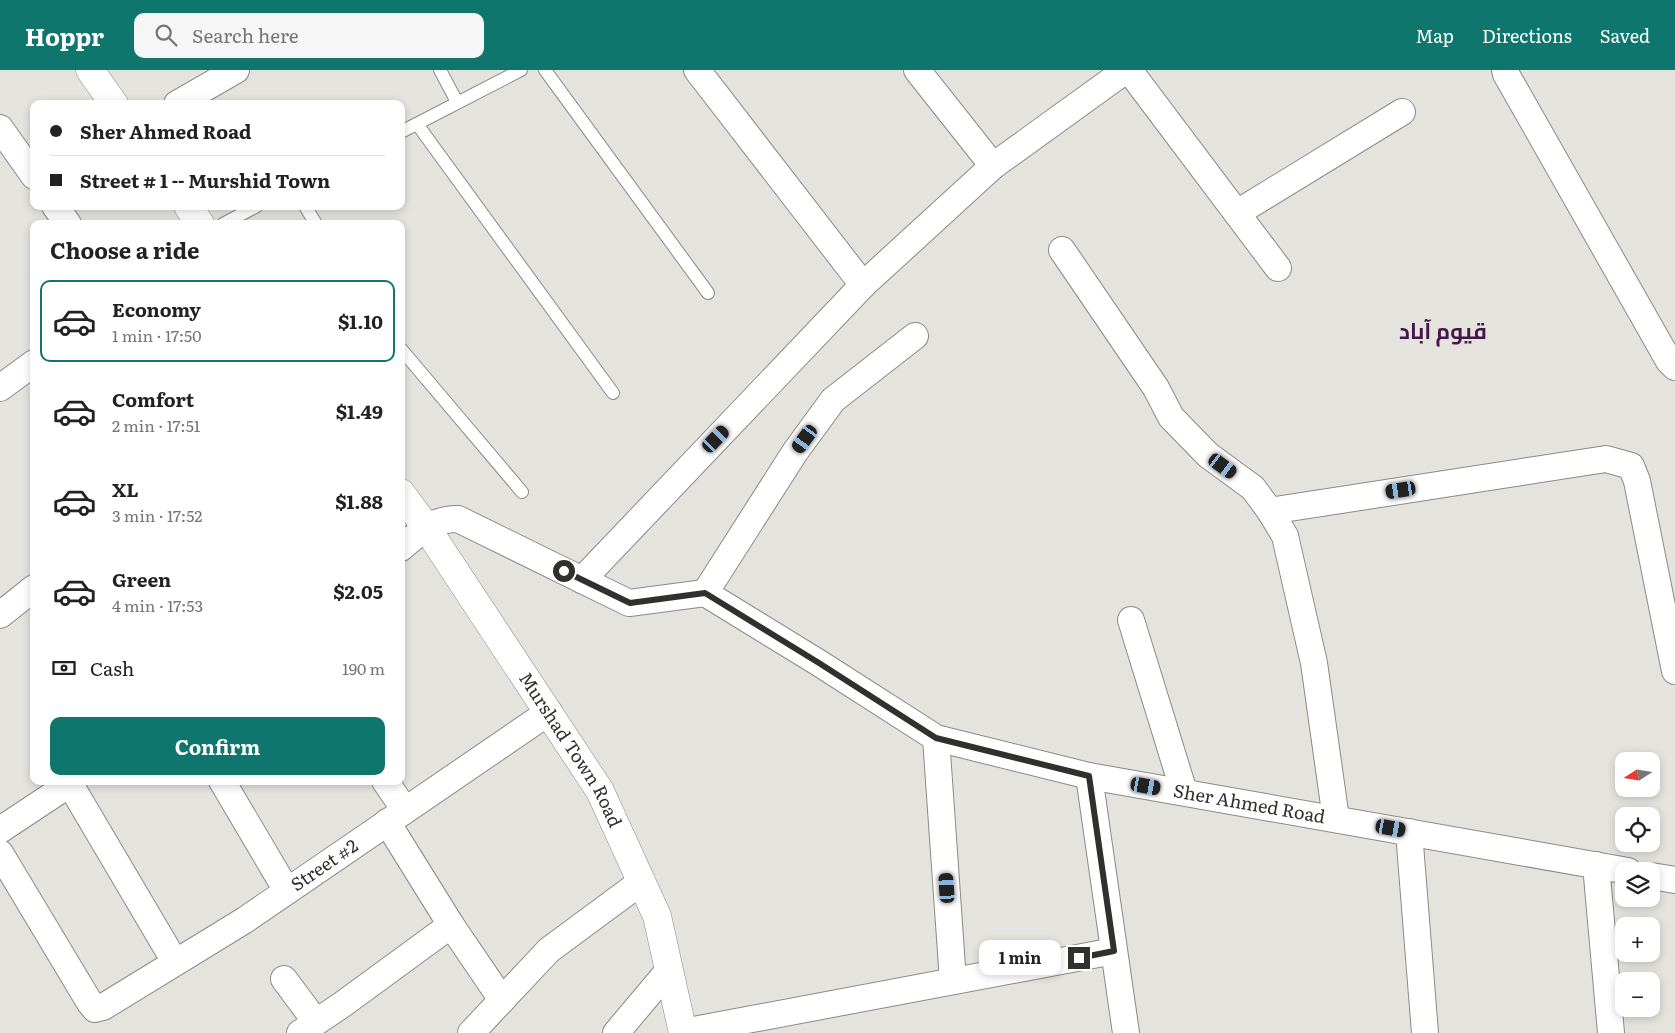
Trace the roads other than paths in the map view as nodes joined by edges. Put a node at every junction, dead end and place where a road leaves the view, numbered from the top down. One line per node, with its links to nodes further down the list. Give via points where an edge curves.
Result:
1 (90, 70): 10 (street)
2 (236, 70): 11 (street)
3 (440, 70): 12 (lane)
4 (521, 70): 12 (lane)
5 (545, 70): 25 (lane)
6 (697, 70): 24 (street)
7 (917, 70): 17 (street)
8 (1127, 70): 17 (street); 20 (street)
9 (1505, 70): 29 (street)
10 (111, 100)
11 (183, 100)
12 (458, 102): 14 (lane)
13 (1402, 112): 20 (street)
14 (417, 124): 16 (lane); 31 (lane)
15 (0, 128): 18 (street)
16 (405, 130)
17 (993, 166): 24 (street)
18 (30, 170)
19 (249, 210): 21 (lane)
20 (1237, 213): 23 (street)
21 (231, 220)
22 (1062, 250): 34 (street, via 1156,388 1171,417 1208,455 1252,488)
23 (1278, 268)
24 (863, 285): 37 (street)
25 (708, 293)
26 (915, 336): 39 (street, via 833,400 795,452)
27 (405, 354): 32 (lane)
28 (30, 366): 30 (street)
29 (1675, 367)
30 (0, 388)
31 (613, 393)
32 (522, 492)
33 (405, 498): 35 (street, Murshad Town Road)
34 (1270, 511): 42 (street, via 1606,459 1631,466 1637,481); 52 (street, via 1285,536 1314,663)
35 (426, 527): 36 (street); 37 (street, via 445,519 458,519); 43 (street, Murshad Town Road)
36 (405, 545)
37 (582, 580): 39 (street, via 630,603)
38 (30, 591): 40 (street)
39 (705, 593): 44 (street, Sher Ahmed Road)
40 (0, 615)
41 (1131, 620): 50 (street)
42 (1675, 671)
43 (549, 712): 51 (street, Street #2); 60 (street, Murshad Town Road, via 600,791)
44 (936, 738): 45 (street, Sher Ahmed Road); 67 (street)
45 (1089, 776): 50 (street, Sher Ahmed Road); 63 (street)
46 (68, 785): 53 (street)
47 (74, 785): 64 (street)
48 (224, 785): 61 (street)
49 (386, 785): 51 (street)
50 (1184, 792): 52 (street, Sher Ahmed Road)
51 (396, 816): 61 (street, Street #2); 62 (street)
52 (1336, 819): 54 (street, Sher Ahmed Road)
53 (0, 830)
54 (1409, 832): 56 (street, Sher Ahmed Road); 74 (street)
55 (0, 853): 64 (street, Street #2, via 95,1009)
56 (1596, 866): 57 (street, Sher Ahmed Road); 75 (street)
57 (1615, 869)
58 (1660, 878): 59 (street)
59 (1675, 880)
60 (641, 882): 65 (street, Murshad Town Road, via 656,916); 68 (street, via 549,950)
61 (287, 891): 64 (street, Street #2)
62 (451, 925): 68 (street); 69 (street)
63 (1114, 951): 67 (street); 73 (street)
64 (175, 962)
65 (670, 970): 70 (street, Murshad Town Road); 72 (street)
66 (284, 979): 69 (street)
67 (954, 981): 70 (street)
68 (502, 1000): 71 (street)
69 (308, 1028)
70 (683, 1032)
71 (471, 1033)
72 (616, 1033)
73 (1126, 1033)
74 (1425, 1033)
75 (1611, 1033)

